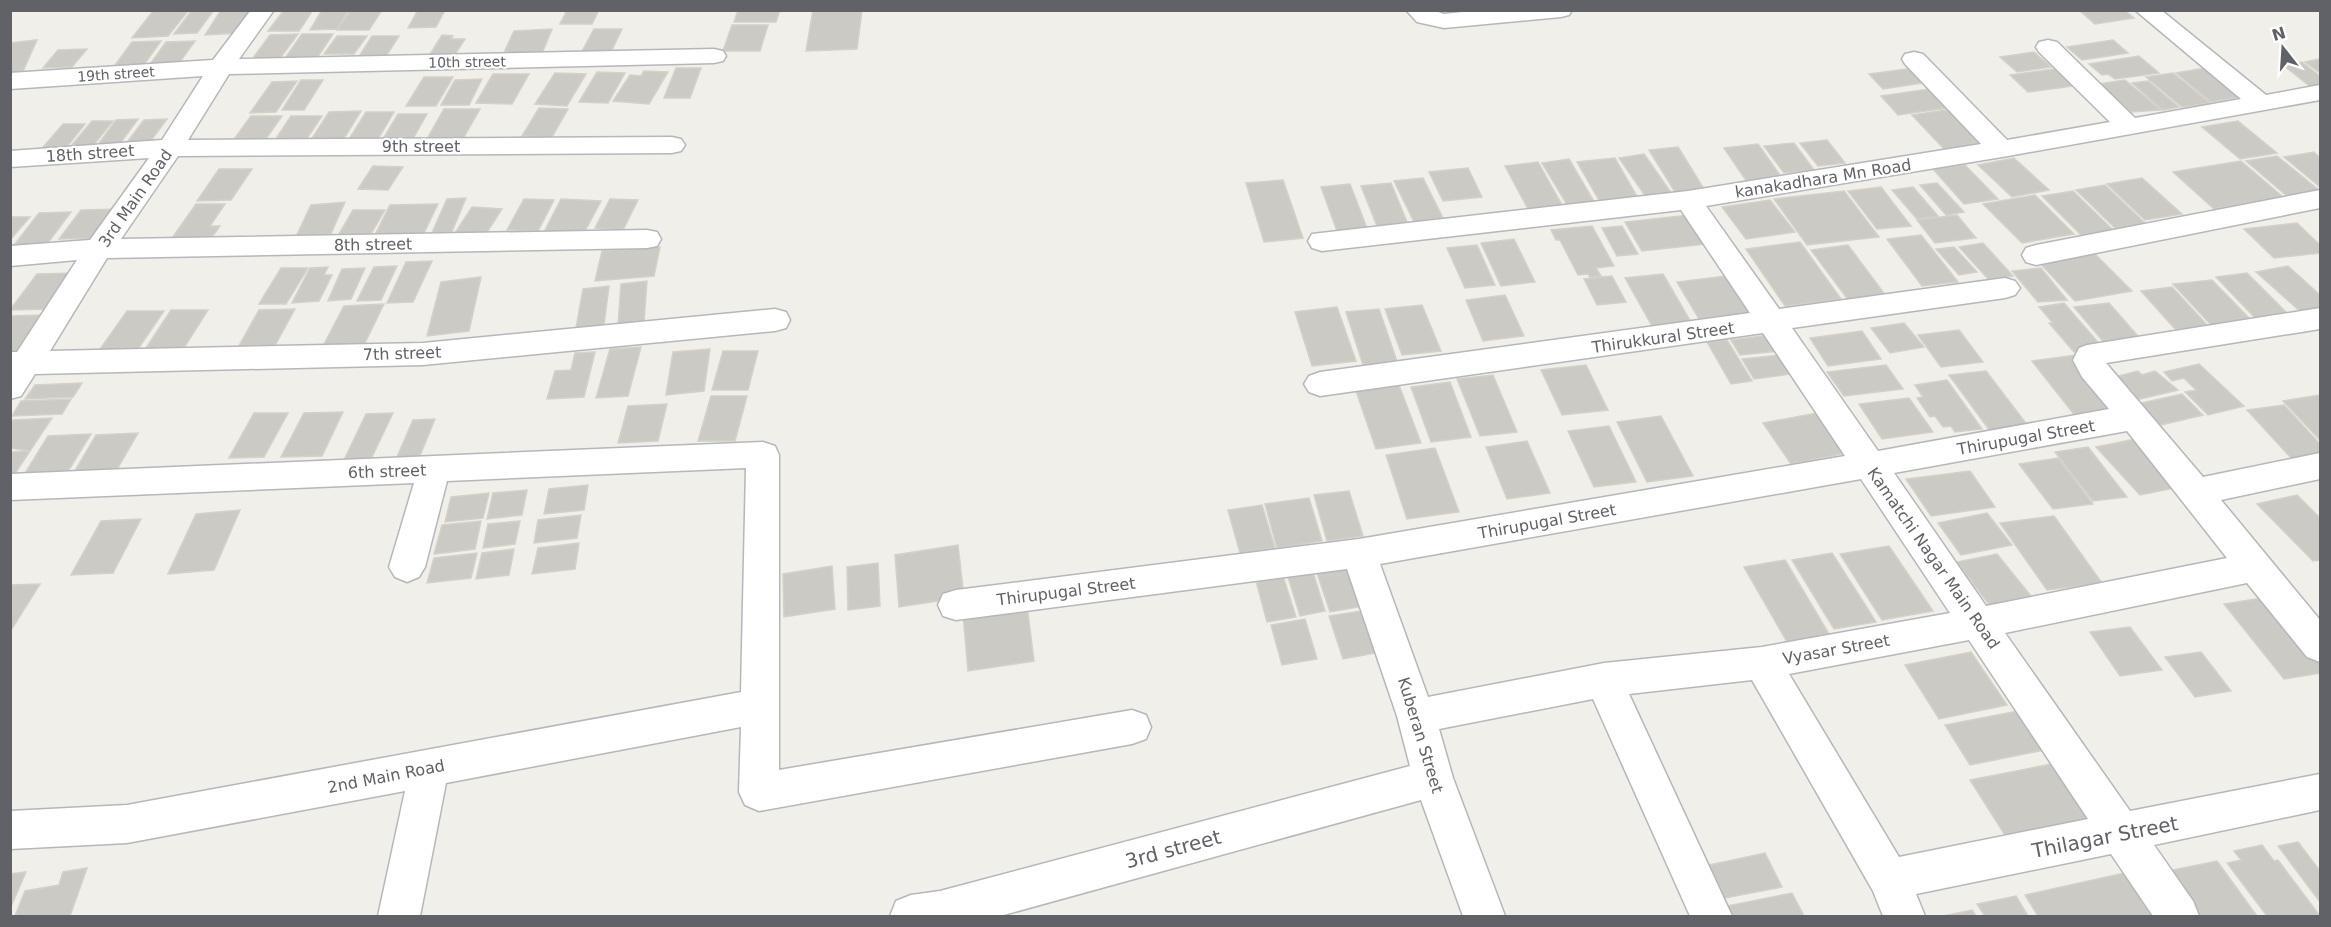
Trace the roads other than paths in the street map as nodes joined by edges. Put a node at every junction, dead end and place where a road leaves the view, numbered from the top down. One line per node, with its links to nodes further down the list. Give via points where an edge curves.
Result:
1 (263, 10): 8 (street, 3rd Main Road)
2 (1417, 10): 3 (street, via 1425,17 1444,21)
3 (1561, 10)
4 (2146, 10): 11 (street)
5 (2048, 47): 12 (street)
6 (714, 56): 8 (street, 10th street)
7 (1914, 59): 15 (street)
8 (221, 67): 9 (street, 19th street); 14 (street, 3rd Main Road)
9 (10, 81)
10 (2320, 93): 11 (street, kanakadhara Mn Road)
11 (2261, 103): 12 (street, kanakadhara Mn Road)
12 (2129, 126): 15 (street, kanakadhara Mn Road)
13 (672, 145): 14 (street, 9th street)
14 (171, 148): 16 (street, 18th street); 21 (street, 3rd Main Road)
15 (2001, 149): 18 (street, kanakadhara Mn Road)
16 (10, 159)
17 (2320, 199): 22 (street)
18 (1688, 200): 20 (street, kanakadhara Mn Road); 27 (street, Kamatchi Nagar Main Road)
19 (647, 239): 21 (street, 8th street)
20 (1322, 241)
21 (99, 249): 23 (street, 8th street); 28 (street, 3rd Main Road)
22 (2036, 255)
23 (10, 256)
24 (2005, 288): 27 (street, Thirukkural Street)
25 (2320, 318): 31 (street, via 2090,356 2093,369)
26 (775, 320): 28 (street, 7th street, via 423,354)
27 (1771, 322): 29 (street, Thirukkural Street); 32 (street, Kamatchi Nagar Main Road)
28 (19, 362): 30 (street, 3rd Main Road)
29 (1320, 384)
30 (10, 388)
31 (2135, 417): 32 (street, Thirupugal Street); 36 (street)
32 (1870, 465): 37 (street, Thirupugal Street); 41 (street, Kamatchi Nagar Main Road)
33 (2320, 466): 36 (street)
34 (434, 469): 35 (street, 6th street); 38 (street); 45 (street, 6th street, via 763,455)
35 (10, 487)
36 (2196, 492): 39 (street)
37 (1359, 553): 40 (street, Thirupugal Street); 46 (street, Kuberan Street)
38 (407, 567)
39 (2253, 567): 41 (street, Vyasar Street); 42 (street)
40 (956, 605)
41 (1979, 623): 43 (street, Vyasar Street); 52 (street, Kamatchi Nagar Main Road)
42 (2320, 646)
43 (1762, 663): 44 (street, Vyasar Street); 53 (street)
44 (1604, 680): 46 (street, Vyasar Street); 57 (street)
45 (760, 706): 47 (street, via 759,792); 48 (street, 2nd Main Road)
46 (1416, 716): 49 (street, Kuberan Street)
47 (1132, 727)
48 (429, 768): 51 (street, 2nd Main Road, via 127,824); 54 (street)
49 (1433, 778): 55 (street, 3rd street, via 951,909); 56 (street, Kuberan Street)
50 (2320, 792): 52 (street, Thilagar Street)
51 (10, 830)
52 (2123, 834): 53 (street, Thilagar Street); 59 (street, Kamatchi Nagar Main Road)
53 (1889, 879): 58 (street)
54 (399, 916)
55 (911, 916)
56 (1484, 916)
57 (1711, 916)
58 (1904, 916)
59 (2178, 916)

